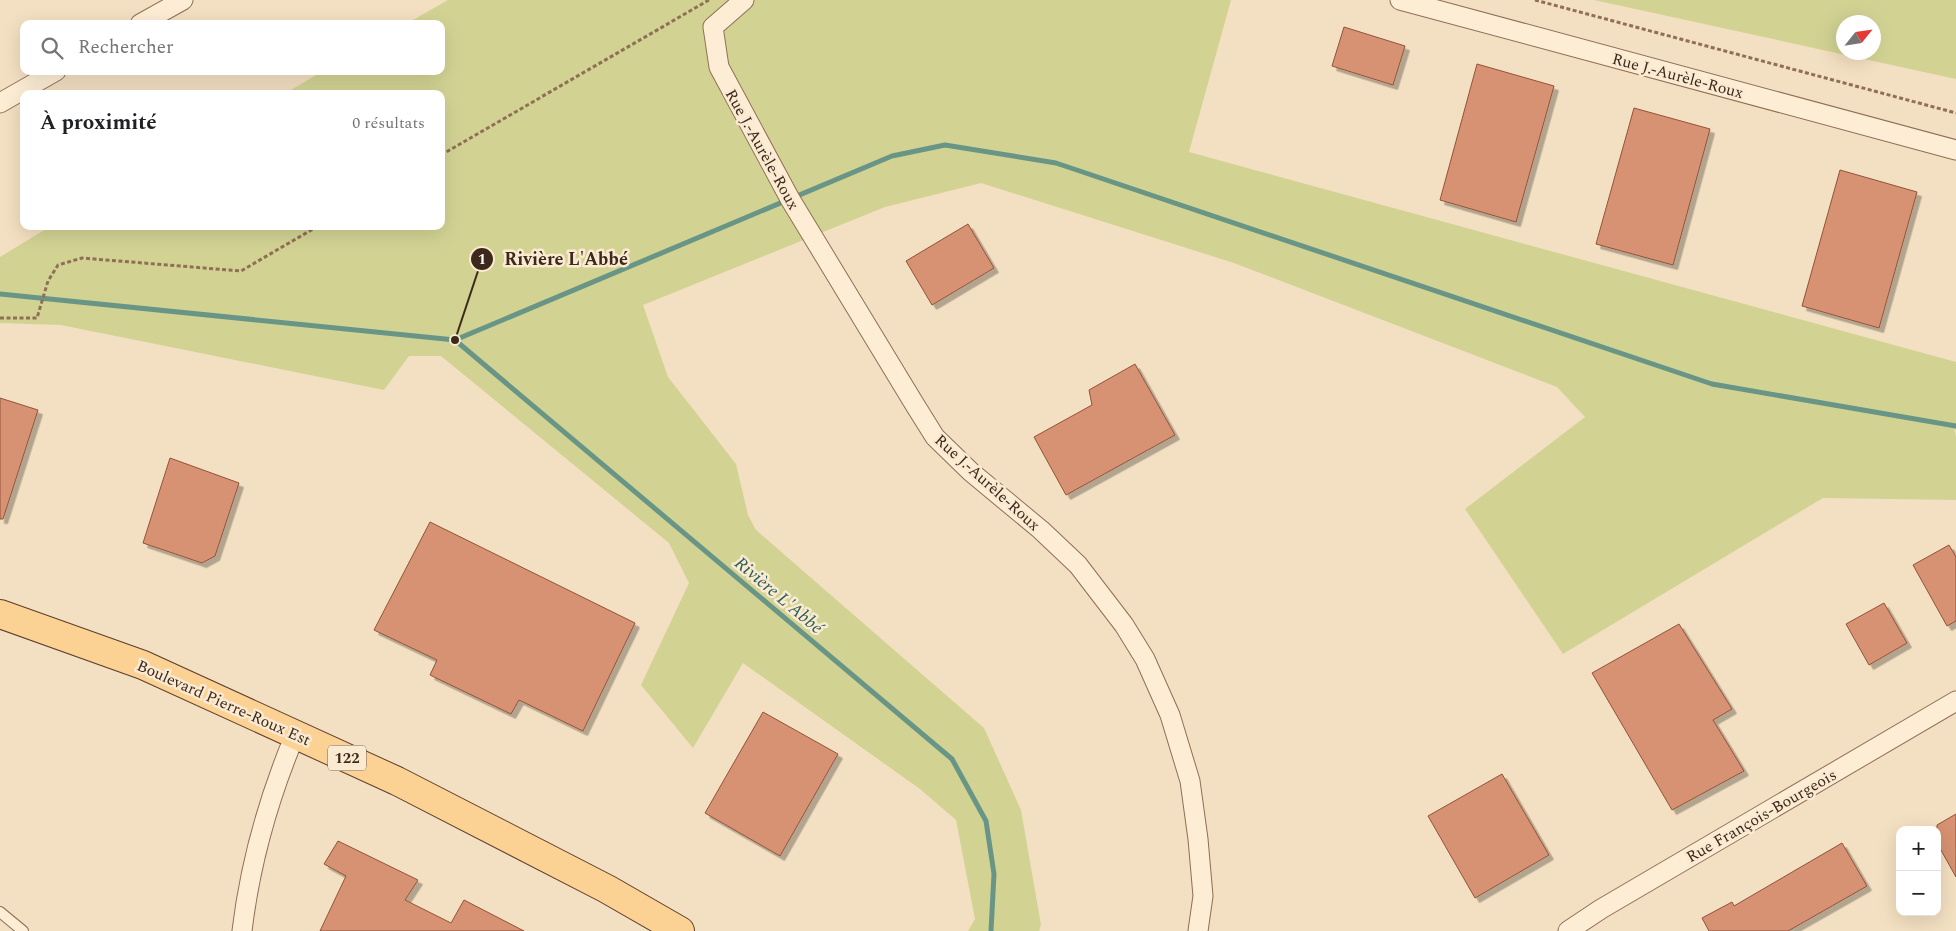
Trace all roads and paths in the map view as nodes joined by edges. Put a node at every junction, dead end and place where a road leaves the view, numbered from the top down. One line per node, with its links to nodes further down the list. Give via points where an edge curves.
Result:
1 (183, 0): 6 (street)
2 (709, 0): 13 (path)
3 (744, 0): 23 (street, Rue J.-Aurèle-Roux, via 713,27 719,67 790,199 915,405 935,437 1078,565 1120,618 1145,659 1170,715 1190,781 1203,896)
4 (1400, 0): 12 (street, Rue J.-Aurèle-Roux)
5 (1535, 0): 11 (path)
6 (147, 20)
7 (49, 75): 8 (street)
8 (23, 90)
9 (20, 92): 10 (street)
10 (0, 103)
11 (1956, 114)
12 (1956, 150)
13 (445, 153)
14 (311, 230): 15 (path, via 241,271 82,258 58,265 48,281 38,318)
15 (0, 318)
16 (0, 614): 18 (main road, Boulevard Pierre-Roux Est / 122, via 143,665)
17 (1956, 701): 24 (street, Rue François-Bourgeois, via 1601,908)
18 (295, 735): 21 (street, via 257,848); 22 (main road, Boulevard Pierre-Roux Est / 122, via 415,790 607,889)
19 (0, 912): 20 (lane)
20 (23, 931)
21 (242, 931)
22 (680, 931)
23 (1198, 931)
24 (1568, 931)

